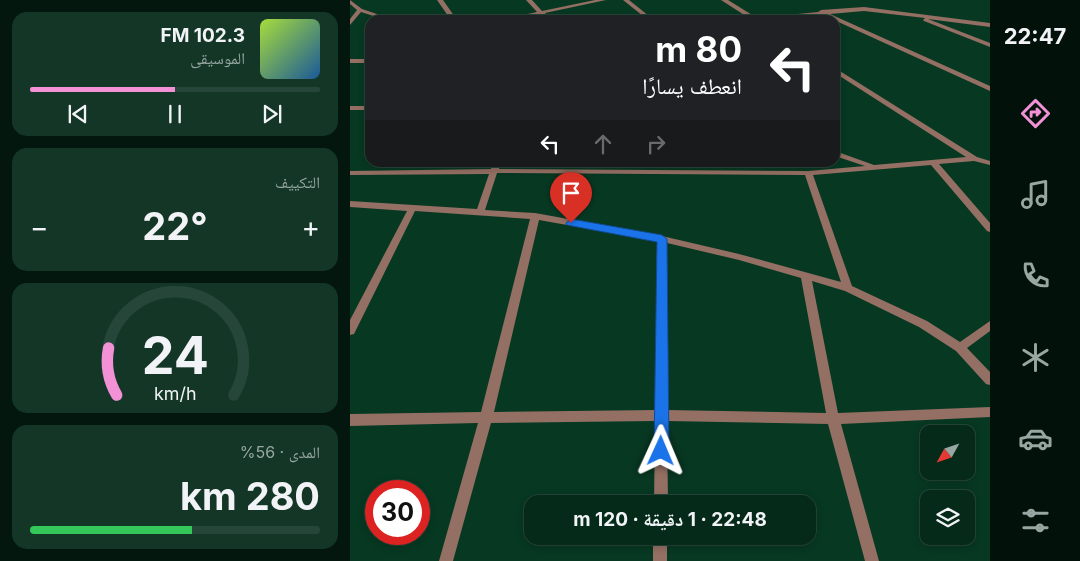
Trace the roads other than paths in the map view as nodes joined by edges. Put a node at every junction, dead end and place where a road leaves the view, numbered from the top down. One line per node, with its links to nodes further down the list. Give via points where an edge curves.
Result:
1 (440, 0): 14 (street)
2 (529, 0): 10 (street)
3 (603, 0): 10 (street)
4 (626, 0): 17 (street)
5 (724, 0): 18 (street)
6 (862, 0): 8 (street)
7 (350, 1): 9 (street)
8 (864, 9): 11 (street); 12 (street)
9 (360, 10): 13 (street); 23 (street)
10 (541, 12): 15 (street); 16 (street)
11 (820, 12): 19 (street); 20 (street)
12 (909, 13): 24 (street); 25 (street)
13 (376, 15)
14 (450, 15)
15 (527, 15)
16 (544, 15)
17 (645, 15)
18 (748, 15)
19 (796, 15)
20 (827, 15)
21 (990, 18): 24 (street)
22 (840, 21): 29 (street)
23 (350, 23)
24 (987, 25)
25 (990, 46)
26 (350, 61): 27 (street)
27 (365, 61)
28 (840, 73): 33 (street)
29 (990, 89)
30 (350, 108): 31 (street)
31 (365, 108)
32 (840, 155): 37 (street)
33 (974, 159): 34 (street); 35 (street)
34 (990, 163)
35 (934, 164): 37 (street); 44 (street)
36 (496, 167): 38 (street); 39 (street); 42 (street)
37 (876, 167): 39 (street)
38 (350, 173)
39 (808, 173): 47 (street)
40 (350, 204): 41 (street)
41 (413, 207): 42 (street); 49 (street)
42 (480, 212): 43 (street)
43 (535, 216): 45 (street); 54 (street)
44 (990, 229)
45 (662, 239): 46 (street, via 739,256); 53 (street)
46 (806, 276): 47 (street); 55 (street)
47 (848, 288): 50 (street, via 923,324)
48 (990, 325): 50 (street)
49 (350, 331)
50 (960, 348): 51 (street)
51 (990, 380)
52 (990, 412): 55 (street)
53 (662, 415): 54 (street); 55 (street); 57 (street)
54 (486, 418): 56 (street); 59 (street)
55 (833, 419): 61 (street)
56 (350, 420)
57 (661, 495)
58 (660, 545): 60 (street)
59 (446, 561)
60 (660, 561)
61 (872, 561)

